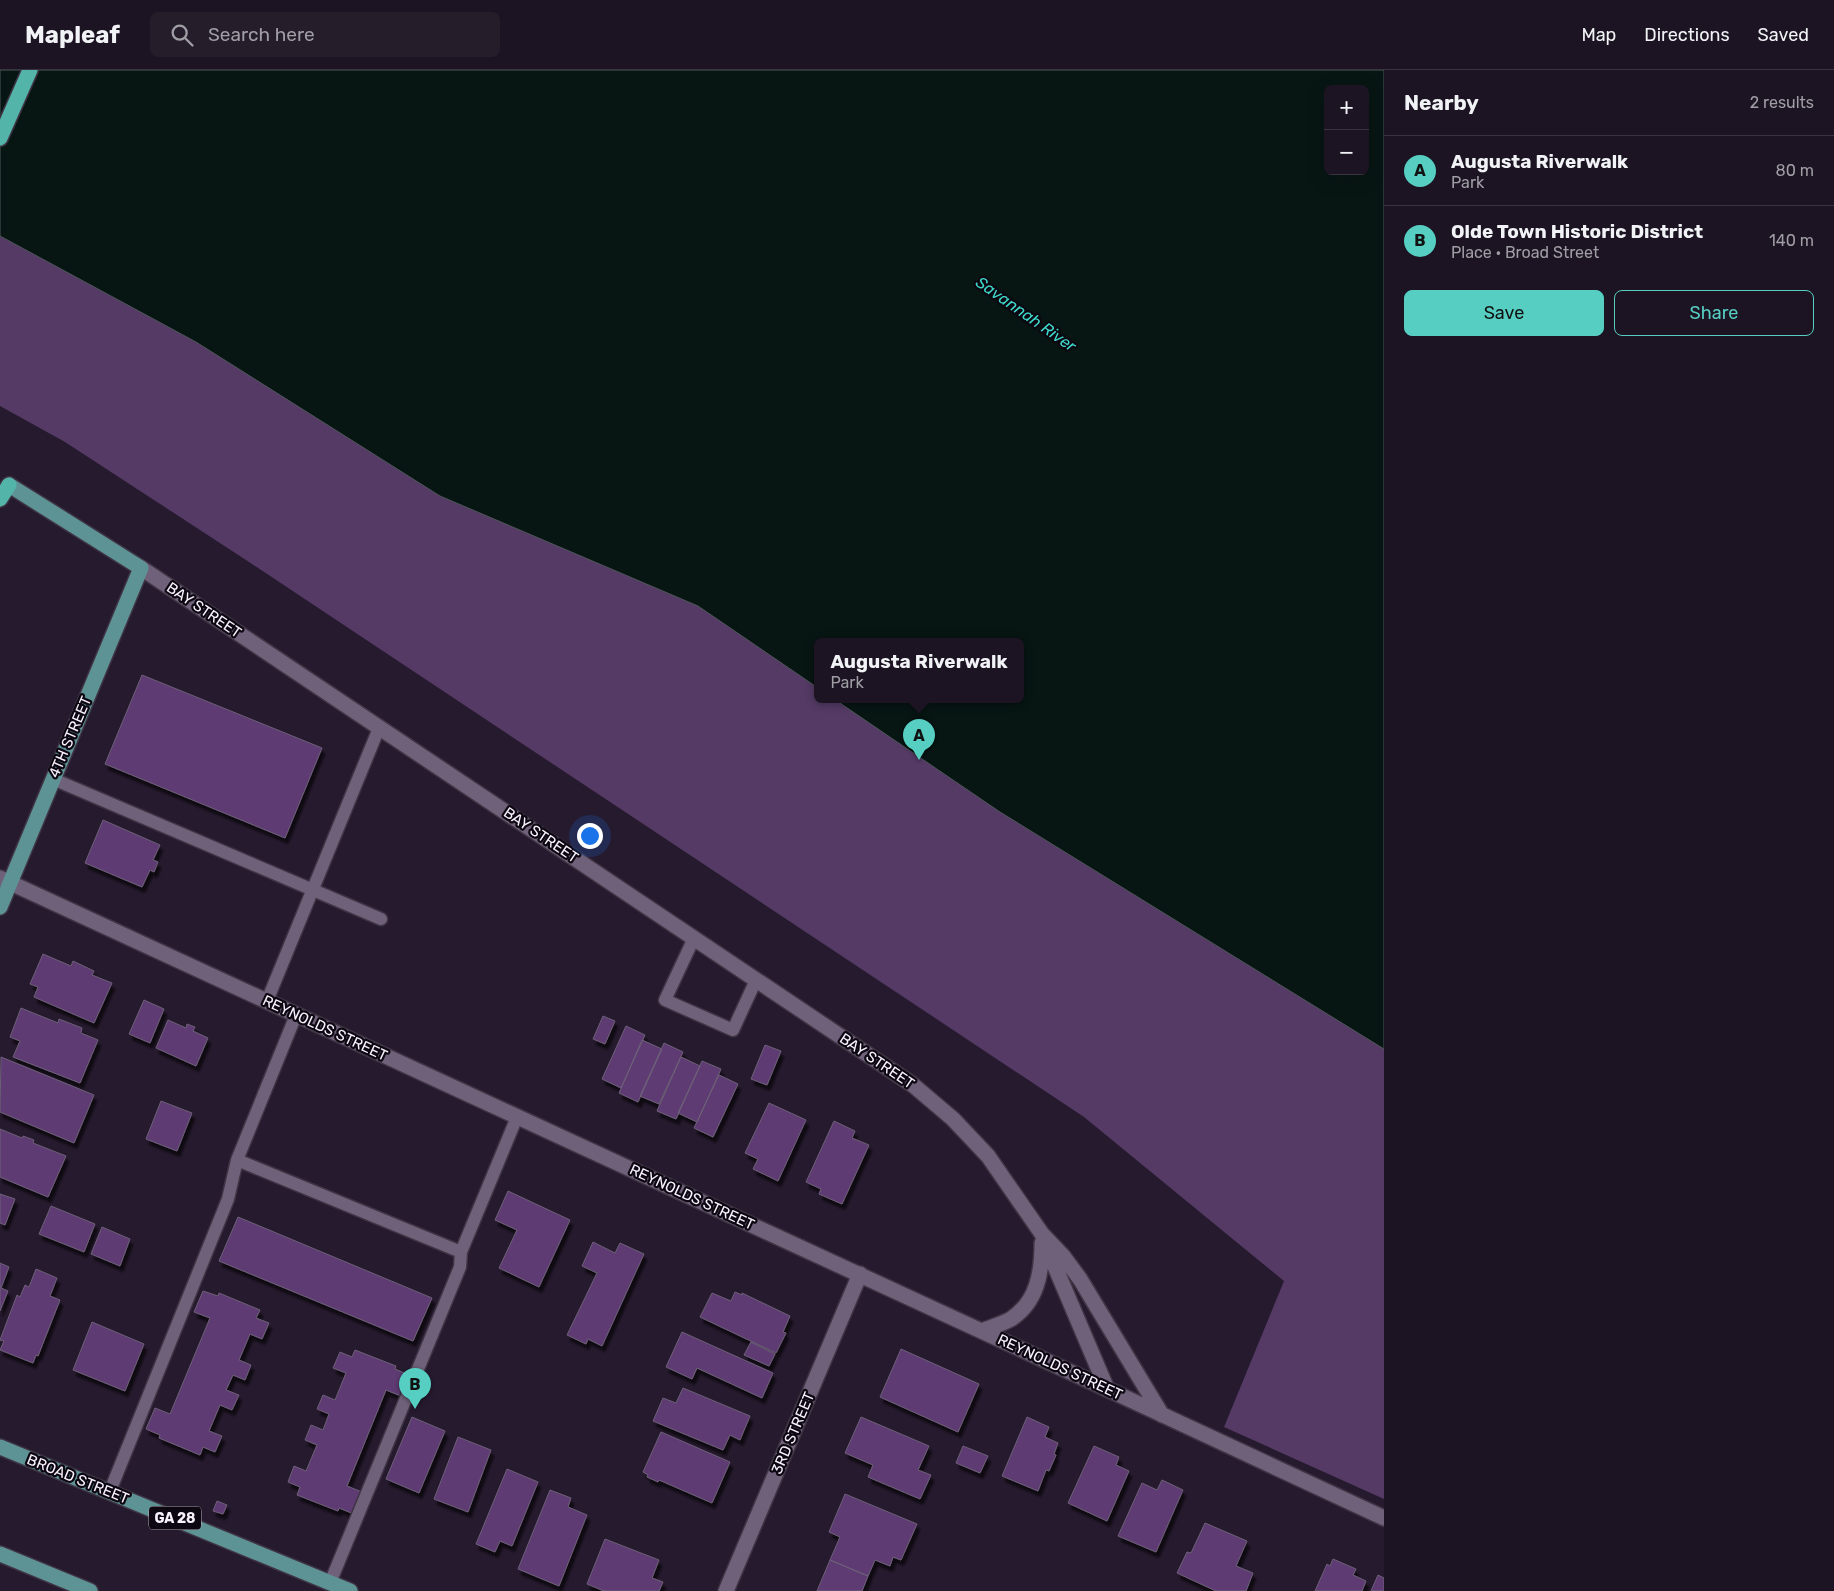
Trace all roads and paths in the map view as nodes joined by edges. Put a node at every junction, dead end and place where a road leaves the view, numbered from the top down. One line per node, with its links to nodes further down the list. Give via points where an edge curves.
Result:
1 (30, 70): 2 (highway)
2 (0, 138)
3 (5, 483): 4 (highway); 5 (main road, BAY STREET)
4 (0, 499)
5 (140, 568): 6 (main road, BAY STREET); 7 (main road, 4TH STREET)
6 (379, 728): 9 (lane); 12 (main road, BAY STREET)
7 (53, 779): 8 (main road, 4TH STREET); 9 (lane)
8 (5, 880): 10 (main road, 4TH STREET); 14 (main road, REYNOLDS STREET)
9 (313, 890): 11 (lane); 14 (lane)
10 (0, 907)
11 (381, 920)
12 (694, 938): 13 (main road, BAY STREET); 13 (lane, via 665,1000 733,1030)
13 (756, 980): 18 (main road, BAY STREET, via 913,1085 953,1119 988,1156)
14 (267, 1002): 15 (main road, REYNOLDS STREET)
15 (296, 1014): 16 (main road, REYNOLDS STREET); 17 (lane)
16 (517, 1116): 19 (lane); 20 (main road, REYNOLDS STREET)
17 (236, 1160): 19 (lane); 25 (lane, via 228,1199)
18 (1042, 1234): 21 (main road, via 1042,1265 1037,1288 1027,1305 1010,1319); 22 (main road, BAY STREET); 23 (main road, BAY STREET, via 1080,1279)
19 (461, 1252): 28 (lane, via 460,1267)
20 (860, 1274): 21 (main road, REYNOLDS STREET); 31 (main road, 3RD STREET)
21 (982, 1331): 22 (main road, REYNOLDS STREET)
22 (1107, 1389): 23 (main road, REYNOLDS STREET)
23 (1162, 1415): 26 (main road, REYNOLDS STREET)
24 (0, 1447): 25 (main road, BROAD STREET / GA 28)
25 (110, 1492): 28 (main road, BROAD STREET / GA 28)
26 (1384, 1518)
27 (0, 1554): 29 (main road)
28 (330, 1583): 30 (main road, BROAD STREET / GA 28)
29 (90, 1591)
30 (350, 1591)
31 (726, 1591)

